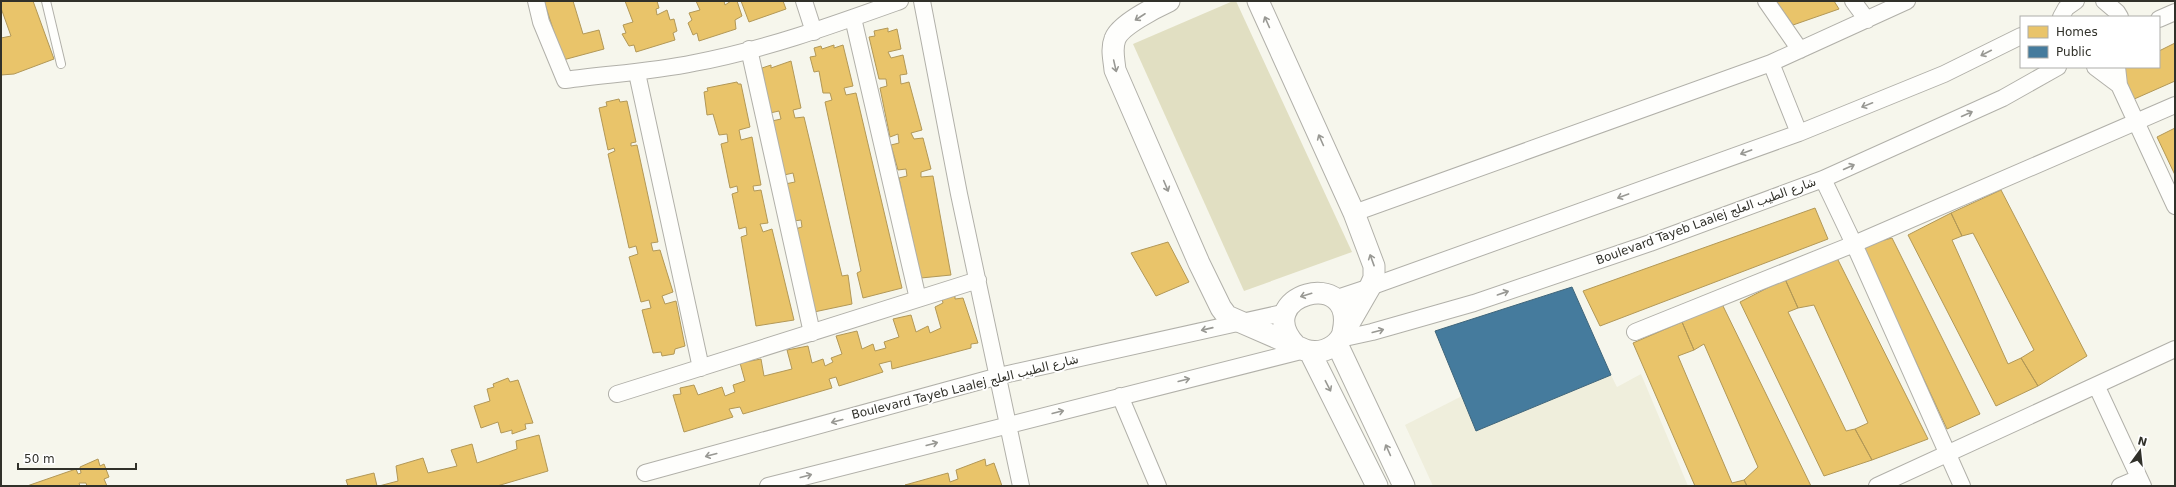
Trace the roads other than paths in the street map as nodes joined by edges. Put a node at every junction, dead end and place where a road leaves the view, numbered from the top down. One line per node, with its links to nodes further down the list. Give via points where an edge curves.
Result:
1 (46, 1): 22 (lane)
2 (536, 1): 26 (street, via 541,22 565,80)
3 (804, 1): 17 (street)
4 (900, 1): 14 (street)
5 (922, 1): 35 (street)
6 (1258, 1): 33 (street, one-way to 6)
7 (1766, 1): 20 (street)
8 (1853, 1): 16 (street)
9 (1907, 1): 16 (street)
10 (2104, 1): 13 (street)
11 (1162, 2): 40 (street, one-way to 40, via 1118,34 1112,52 1115,70 1199,263 1221,308 1227,316)
12 (2175, 12): 15 (street)
13 (2119, 16)
14 (853, 18): 17 (street); 37 (street)
15 (2160, 19)
16 (1867, 20): 20 (street)
17 (814, 32): 19 (street)
18 (2020, 36): 30 (street, one-way to 30, via 1944,74)
19 (749, 49): 26 (street, via 695,63); 42 (street)
20 (1800, 50): 21 (street)
21 (1771, 62): 30 (street); 33 (street)
22 (61, 64)
23 (2056, 68): 31 (street, Boulevard Tayeb Laalej شارع الطيب العلج, one-way to 23, via 2003,98)
24 (2096, 68): 27 (street)
25 (2116, 68): 27 (street)
26 (637, 73): 46 (street)
27 (2119, 85): 29 (street)
28 (2175, 105): 29 (street)
29 (2136, 122): 32 (street); 34 (street)
30 (1799, 133): 36 (street, one-way to 36)
31 (1823, 179): 34 (street); 43 (street, Boulevard Tayeb Laalej شارع الطيب العلج, one-way to 31, via 1372,332 1488,298 1650,243)
32 (2175, 206)
33 (1354, 213): 36 (street, one-way to 33, via 1374,278 1374,266)
34 (1854, 244): 41 (street); 52 (street)
35 (978, 280): 37 (street); 47 (street)
36 (1370, 287): 38 (street); 43 (street)
37 (918, 299): 42 (street)
38 (1334, 299): 39 (street, one-way to 39, via 1321,293 1307,293 1291,304); 43 (street, via 1344,314)
39 (1287, 312): 40 (street, Boulevard Tayeb Laalej شارع الطيب العلج); 44 (street, via 1286,330 1290,339)
40 (1237, 322): 44 (street); 47 (street, Boulevard Tayeb Laalej شارع الطيب العلج, one-way to 47)
41 (1634, 332)
42 (812, 333): 46 (street)
43 (1340, 338): 44 (street, via 1323,351); 59 (street, one-way to 43)
44 (1304, 349): 50 (street, one-way to 44); 58 (street, one-way to 58)
45 (2175, 350): 48 (street)
46 (701, 368): 49 (street)
47 (999, 376): 51 (street); 53 (street, Boulevard Tayeb Laalej شارع الطيب العلج, one-way to 53)
48 (2098, 387): 52 (street); 54 (street)
49 (617, 394)
50 (1120, 396): 51 (street, one-way to 50); 57 (street)
51 (1008, 424): 55 (street, one-way to 51); 56 (street)
52 (1947, 454): 60 (street); 61 (street)
53 (645, 473)
54 (2141, 482): 62 (street)
55 (768, 486)
56 (1021, 486)
57 (1158, 486)
58 (1377, 486)
59 (1404, 486)
60 (1877, 486)
61 (1962, 486)
62 (2120, 486)

